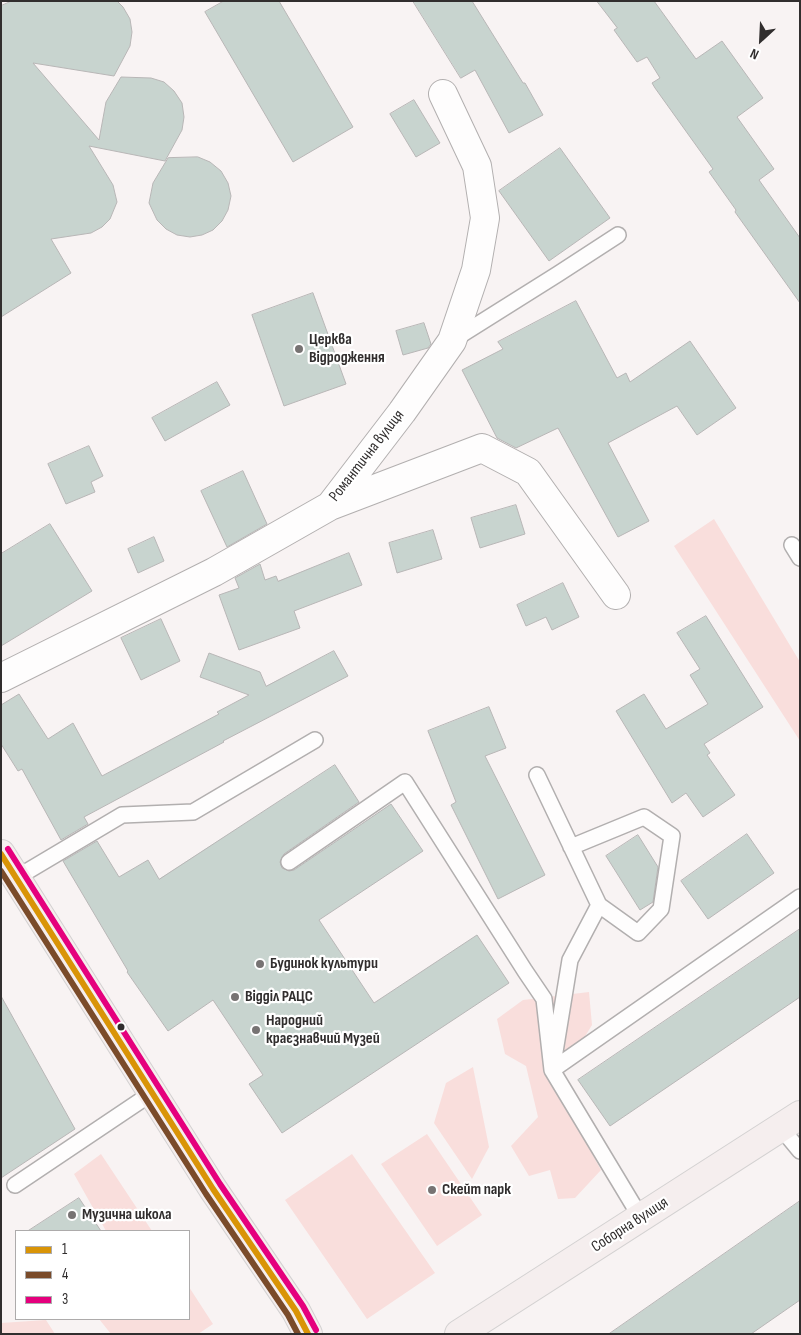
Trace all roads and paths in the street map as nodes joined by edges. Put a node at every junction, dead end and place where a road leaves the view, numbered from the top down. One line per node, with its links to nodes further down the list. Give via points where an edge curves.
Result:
1 (443, 94): 3 (street, Романтична вулиця, via 477,166 485,218 476,270)
2 (618, 234): 3 (lane)
3 (452, 341): 4 (street, Романтична вулиця)
4 (330, 506): 7 (street, via 482,448 528,472); 8 (street, Романтична вулиця, via 214,572)
5 (792, 545): 6 (lane)
6 (800, 558)
7 (616, 595)
8 (1, 678)
9 (315, 740): 14 (lane, via 193,812 122,815)
10 (537, 775): 11 (lane)
11 (572, 847): 16 (lane); 16 (lane, via 644,817 672,836 661,909 638,933)
12 (1, 854): 14 (main road)
13 (289, 862): 17 (lane, via 406,782 544,999)
14 (16, 878): 18 (main road)
15 (800, 898): 17 (lane)
16 (599, 905): 17 (lane, via 570,960)
17 (552, 1070): 22 (lane)
18 (152, 1093): 21 (lane); 23 (main road)
19 (790, 1121): 20 (lane); 22 (main road, Соборна вулиця)
20 (800, 1152)
21 (15, 1186)
22 (641, 1218): 24 (main road, Соборна вулиця)
23 (308, 1334)
24 (460, 1334)

